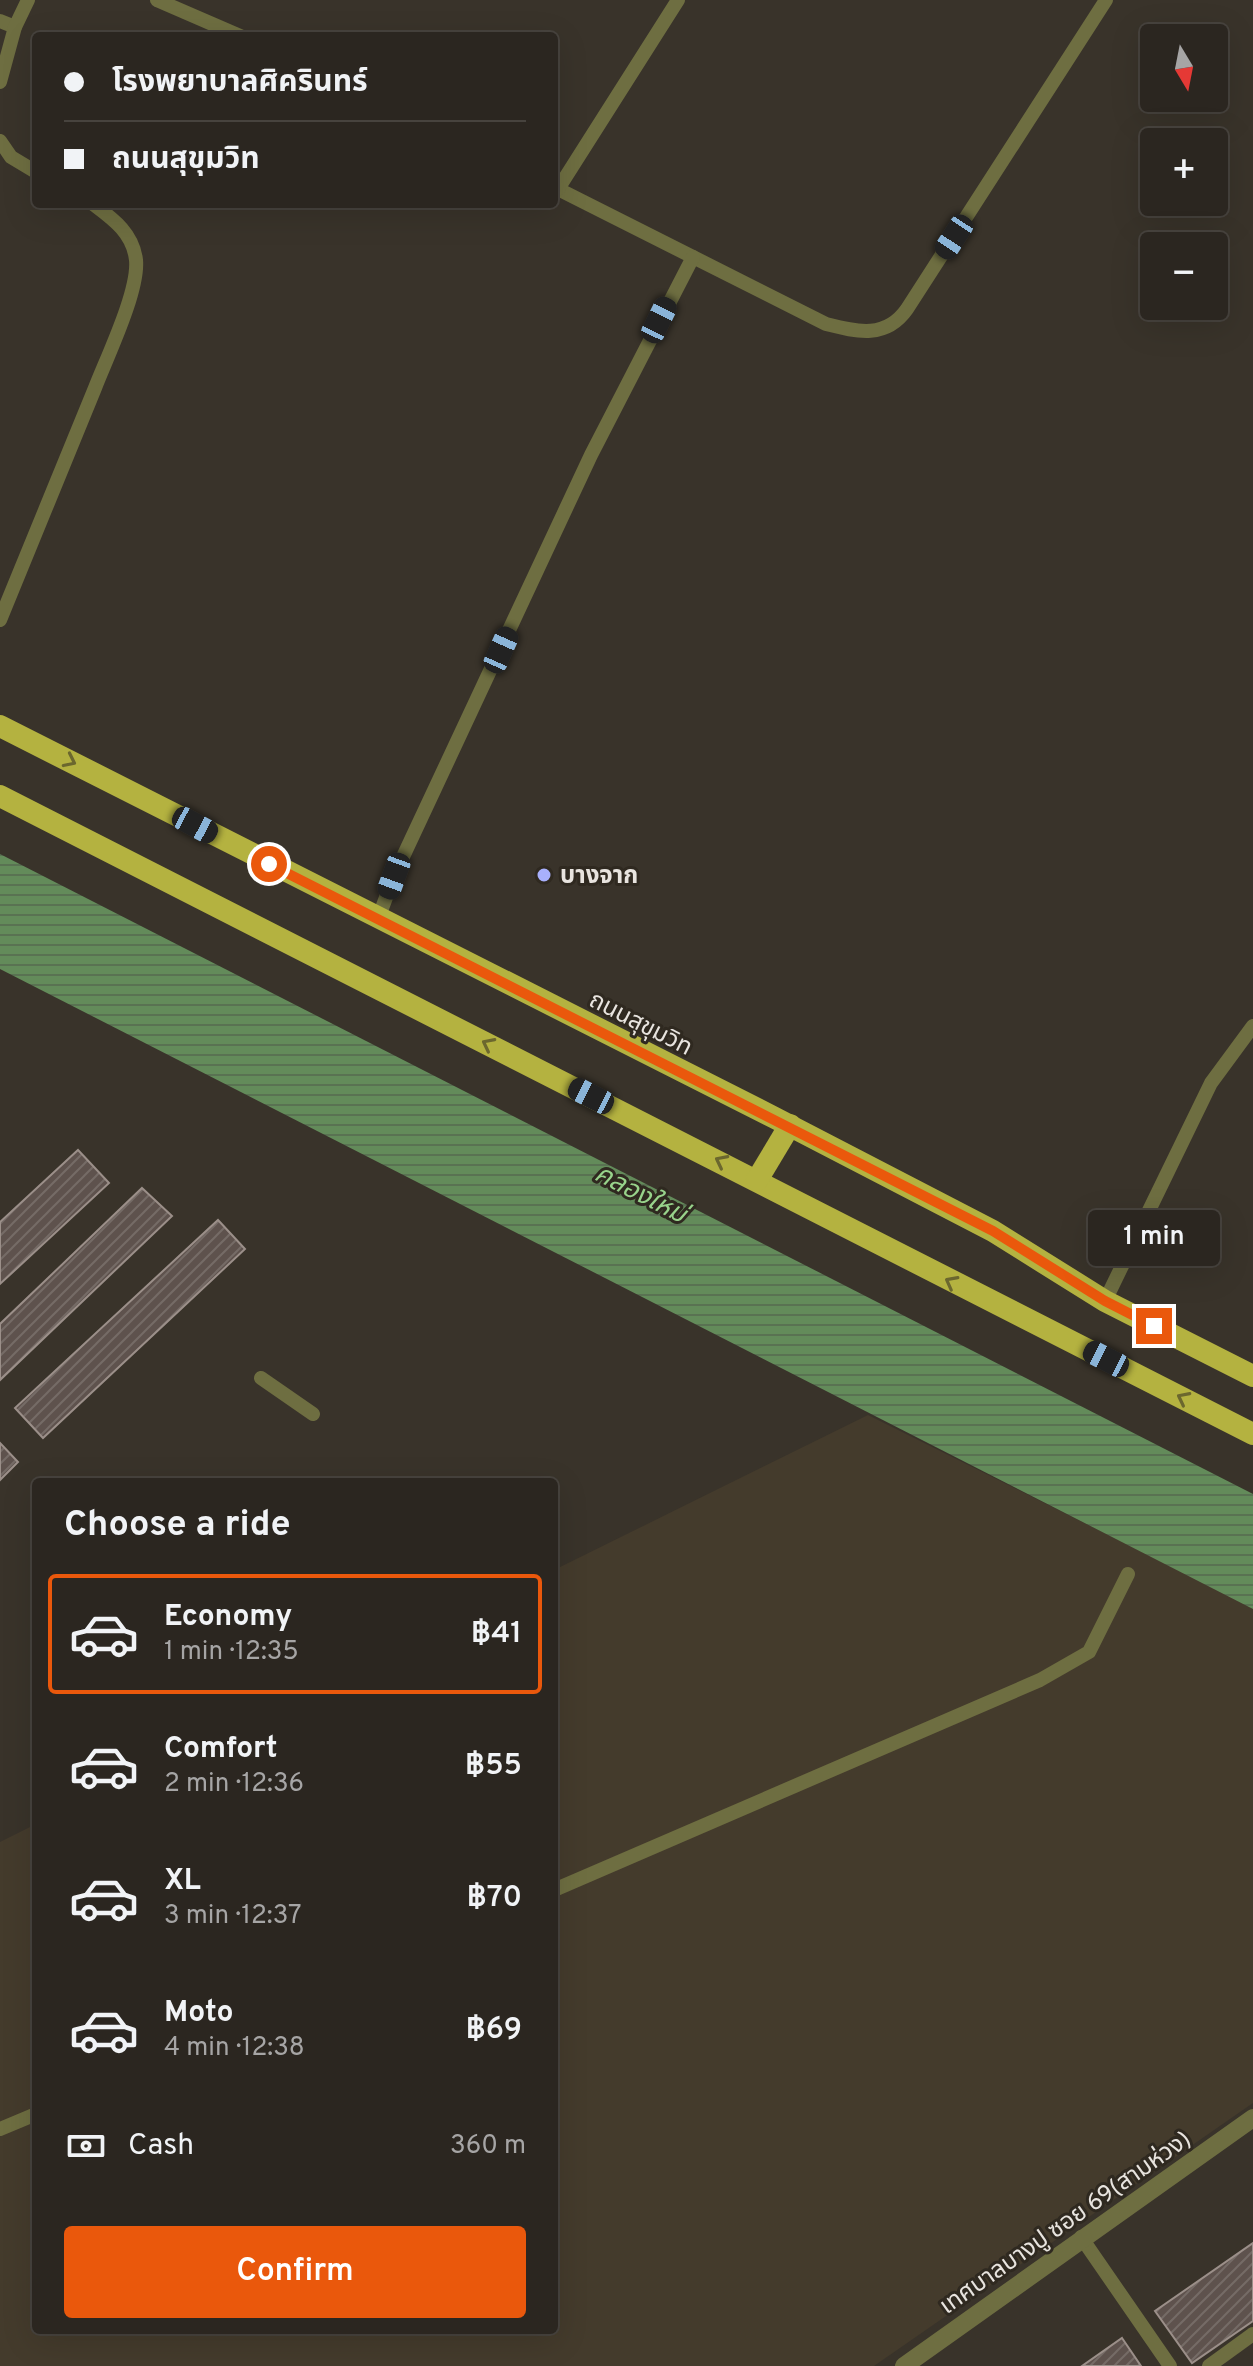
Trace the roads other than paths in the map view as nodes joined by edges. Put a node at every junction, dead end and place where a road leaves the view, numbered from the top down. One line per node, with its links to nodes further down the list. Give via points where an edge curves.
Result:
1 (28, 0): 6 (street)
2 (157, 0): 7 (street)
3 (678, 0): 11 (street)
4 (1106, 0): 14 (street, via 892,326 871,332 826,324)
5 (0, 21): 6 (street)
6 (15, 27): 8 (street)
7 (231, 32)
8 (0, 82)
9 (0, 141): 10 (street, via 11,157)
10 (32, 170)
11 (558, 185)
12 (558, 189): 14 (street)
13 (98, 208): 15 (street, via 129,237 136,260 134,277 118,330)
14 (693, 257): 18 (street, via 591,455)
15 (0, 620)
16 (0, 726): 18 (highway, ถนนสุขุมวิท, one-way to 18)
17 (0, 796): 21 (highway, one-way to 17)
18 (378, 919): 20 (highway, ถนนสุขุมวิท)
19 (1253, 1026): 22 (street, via 1211,1083)
20 (790, 1125): 21 (highway); 22 (highway, ถนนสุขุมวิท, via 993,1231)
21 (757, 1180): 26 (highway, one-way to 21)
22 (1105, 1301): 23 (highway, ถนนสุขุมวิท)
23 (1253, 1376)
24 (261, 1378): 25 (street)
25 (313, 1414)
26 (1253, 1434)
27 (1128, 1574): 28 (street, via 1089,1652 1040,1680)
28 (558, 1888)
29 (32, 2116): 31 (street)
30 (1253, 2118): 32 (street, เทศบาลบางปู ซอย 69(สามห่วง))
31 (0, 2129)
32 (1081, 2237): 34 (street, เทศบาลบางปู ซอย 69(สามห่วง)); 35 (street)
33 (1253, 2334): 36 (street)
34 (908, 2365)
35 (1170, 2366)
36 (1209, 2366)

